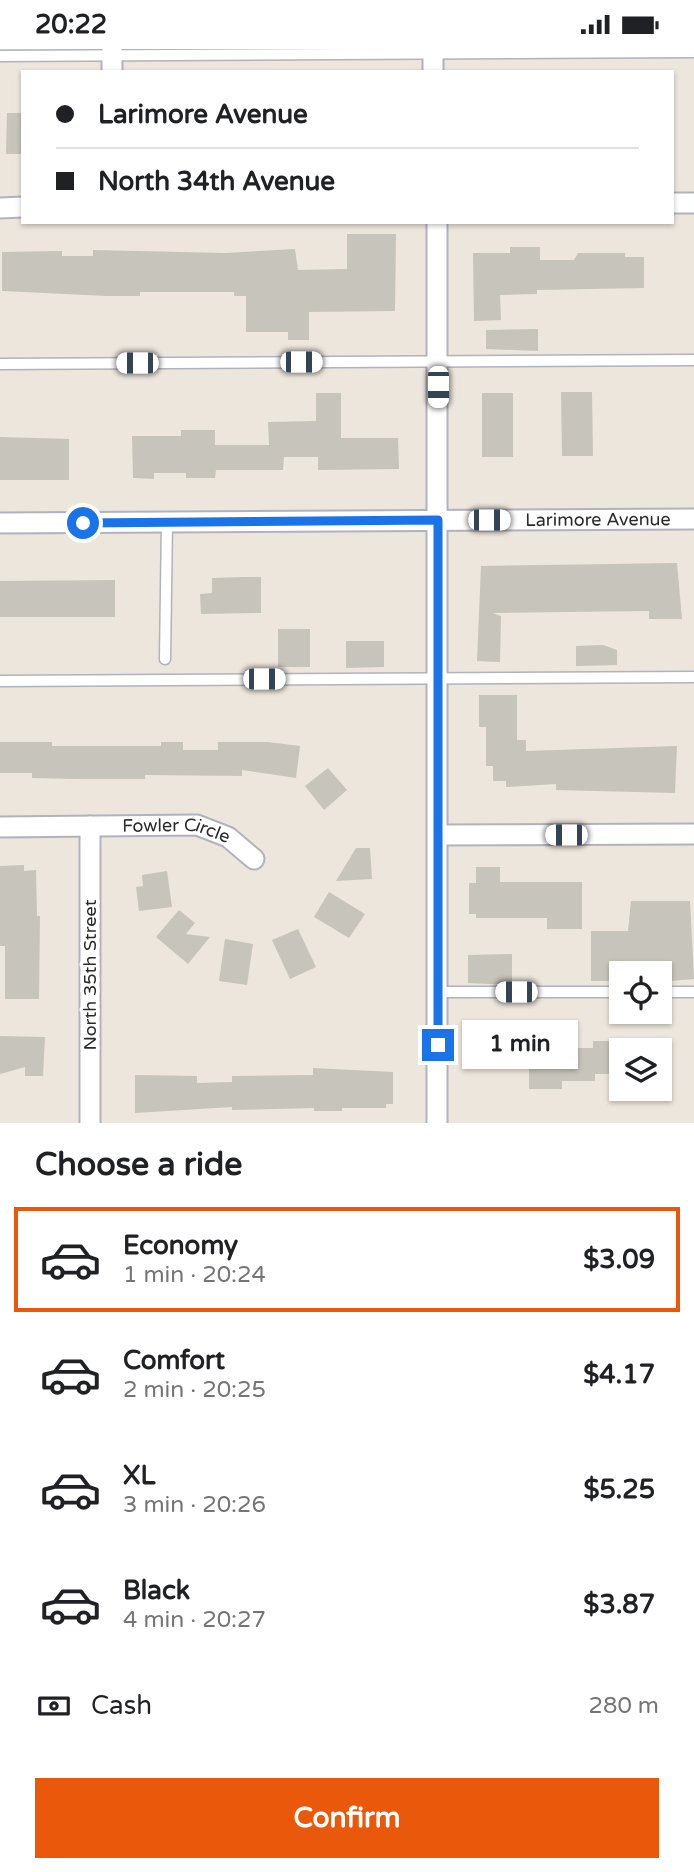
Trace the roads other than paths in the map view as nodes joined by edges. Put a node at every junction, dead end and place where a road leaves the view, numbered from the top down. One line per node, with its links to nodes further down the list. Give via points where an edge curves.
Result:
1 (694, 52): 3 (lane)
2 (0, 56): 4 (lane)
3 (433, 58): 4 (lane)
4 (112, 59)
5 (674, 203): 6 (street)
6 (694, 203)
7 (21, 207): 8 (street)
8 (0, 208)
9 (437, 224): 11 (street)
10 (694, 360): 11 (lane)
11 (438, 361): 12 (lane); 14 (street)
12 (0, 364)
13 (694, 519): 14 (street, Larimore Avenue)
14 (438, 520): 15 (street, Larimore Avenue); 19 (street)
15 (167, 522): 16 (street, Larimore Avenue); 17 (lane)
16 (0, 523)
17 (165, 659)
18 (694, 677): 19 (lane)
19 (438, 678): 20 (lane); 24 (street)
20 (0, 681)
21 (90, 826): 22 (street, Fowler Circle); 25 (street, Fowler Circle, via 197,825 228,837); 30 (street, North 35th Street)
22 (0, 827)
23 (694, 834): 24 (street)
24 (438, 835): 26 (street)
25 (254, 859)
26 (438, 992): 27 (lane); 31 (street)
27 (609, 992)
28 (672, 992): 29 (lane)
29 (694, 992)
30 (90, 1123)
31 (437, 1123)

